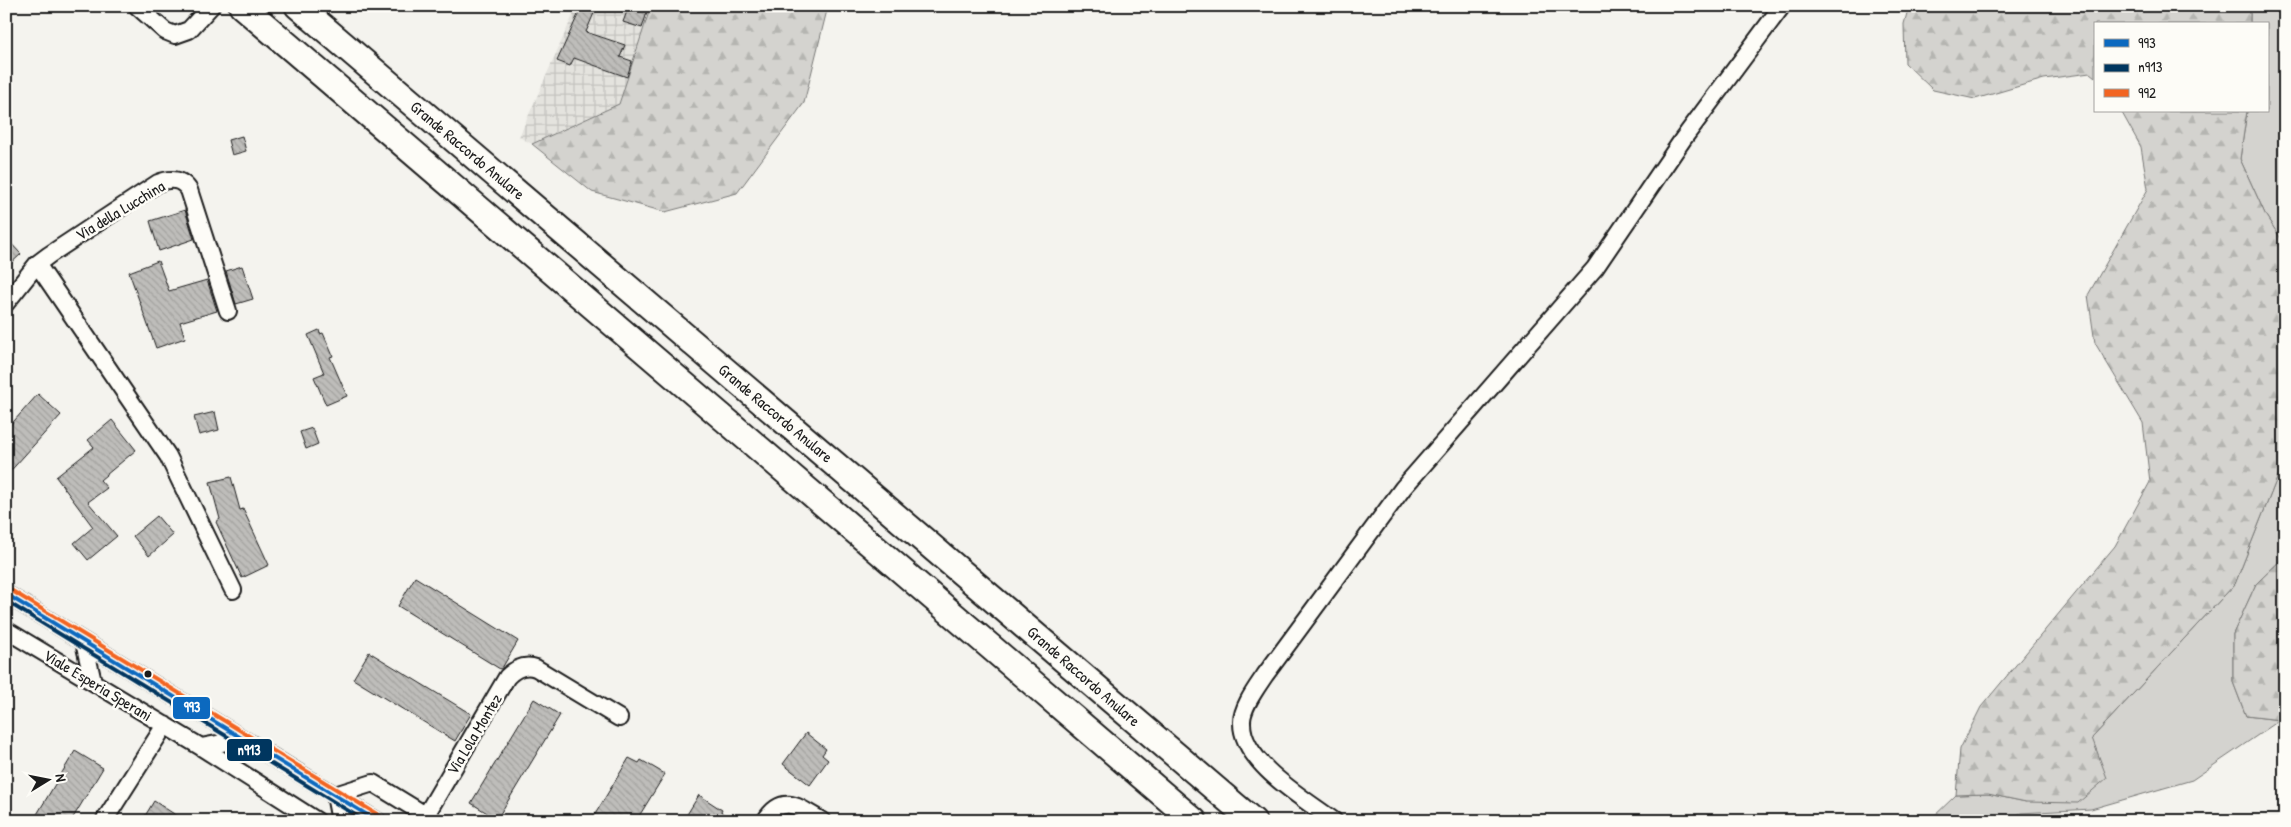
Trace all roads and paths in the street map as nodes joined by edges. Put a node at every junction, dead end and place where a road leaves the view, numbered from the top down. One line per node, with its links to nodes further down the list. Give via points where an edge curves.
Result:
1 (137, 6): 2 (street, via 168,33 178,35 193,28)
2 (211, 6)
3 (242, 6): 26 (highway)
4 (298, 6): 27 (highway, Grande Raccordo Anulare)
5 (1782, 6): 28 (street, via 1683,139 1595,268 1403,488 1250,698 1241,722 1245,741 1259,762)
6 (37, 264): 7 (street, Via della Lucchina); 8 (street, Via della Lucchina, via 158,183 176,180 189,190); 9 (street, via 168,456)
7 (6, 303)
8 (228, 311)
9 (233, 590)
10 (6, 594): 12 (street, Viale Esperia Sperani)
11 (6, 630): 13 (street, Viale Esperia Sperani)
12 (84, 642): 13 (street); 16 (street, Viale Esperia Sperani)
13 (93, 682): 15 (street, Viale Esperia Sperani)
14 (619, 718): 19 (street, Via Lola Montez, via 536,668 517,669 508,677)
15 (165, 725): 17 (street, Viale Esperia Sperani); 21 (street)
16 (243, 739): 17 (street); 18 (street, Viale Esperia Sperani)
17 (201, 747): 22 (street, Viale Esperia Sperani)
18 (335, 795): 19 (street, Via Lola Montez, via 373,783); 23 (street); 24 (street, Viale Esperia Sperani)
19 (430, 818)
20 (767, 818): 25 (street, via 778,807 790,804)
21 (104, 821)
22 (317, 821)
23 (340, 821)
24 (376, 821)
25 (822, 821)
26 (1194, 821)
27 (1253, 821)
28 (1334, 821)

